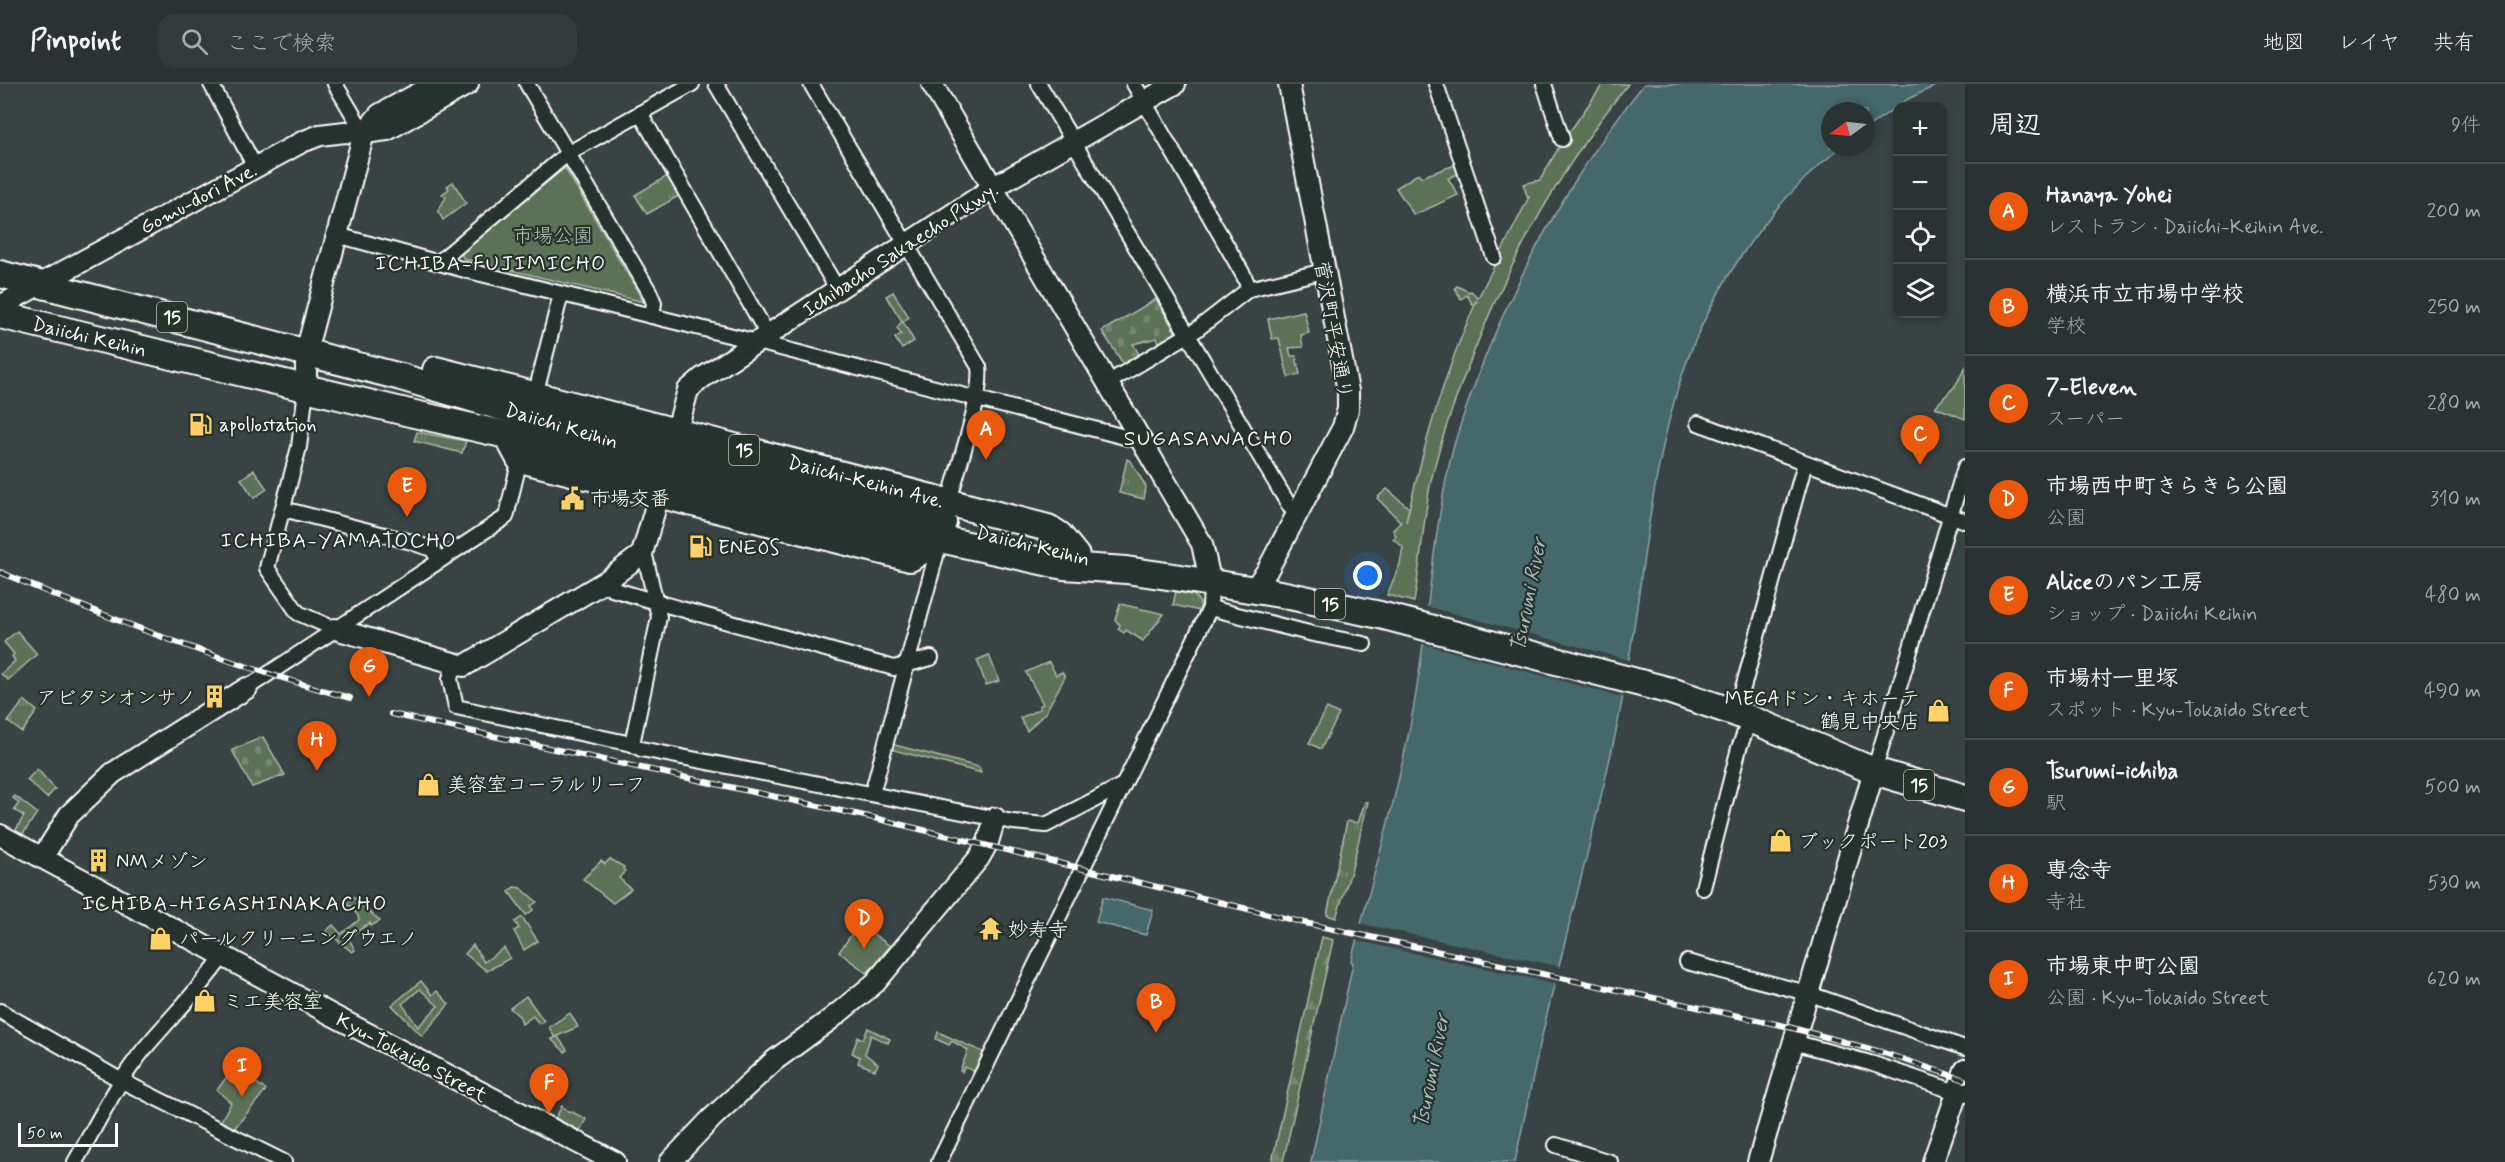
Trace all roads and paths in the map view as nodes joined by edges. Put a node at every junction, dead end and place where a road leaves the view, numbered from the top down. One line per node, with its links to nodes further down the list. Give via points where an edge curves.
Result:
1 (211, 84): 22 (street)
2 (335, 84): 18 (street)
3 (436, 84): 18 (street, via 380,114)
4 (468, 84): 18 (street, Gomu-dori Ave., via 387,129)
5 (527, 84): 21 (street)
6 (692, 84): 17 (street)
7 (716, 84): 31 (street)
8 (812, 84): 25 (street)
9 (932, 84): 23 (street)
10 (1039, 84): 20 (street)
11 (1134, 84): 16 (street)
12 (1175, 84): 16 (street, Ichibacho Sakaecho Pkwy.)
13 (1289, 84): 28 (street, 菅沢町平安通り)
14 (1436, 84): 26 (street)
15 (1544, 84): 19 (street)
16 (1144, 102): 20 (street, Ichibacho Sakaecho Pkwy.); 32 (street)
17 (640, 113): 21 (street); 38 (street)
18 (364, 133): 22 (street, Gomu-dori Ave., via 320,135); 24 (street)
19 (1562, 139)
20 (1073, 142): 23 (street, Ichibacho Sakaecho Pkwy.); 37 (street)
21 (567, 153): 27 (street); 36 (street, via 649,291 654,303)
22 (255, 167): 30 (street, Gomu-dori Ave.)
23 (994, 187): 25 (street, Ichibacho Sakaecho Pkwy.); 41 (street)
24 (337, 236): 27 (street); 39 (street)
25 (907, 244): 31 (street, Ichibacho Sakaecho Pkwy.); 44 (street, via 979,367)
26 (1494, 257)
27 (439, 262): 33 (street)
28 (1324, 271): 32 (street); 54 (street, 菅沢町平安通り, via 1348,391 1348,409 1343,427)
29 (0, 274): 30 (highway, Daiichi Keihin / 15)
30 (38, 284): 34 (street, Gomu-dori Ave.); 39 (highway, Daiichi Keihin / 15)
31 (837, 290): 38 (street, Ichibacho Sakaecho Pkwy.)
32 (1249, 290): 37 (street)
33 (561, 294): 36 (street); 43 (street)
34 (0, 306)
35 (0, 315): 42 (highway, Daiichi Keihin / 15)
36 (652, 316): 38 (street)
37 (1187, 336): 41 (street); 54 (street, via 1290,507)
38 (763, 338): 44 (street); 50 (street, Ichibacho Sakaecho Pkwy., via 688,390)
39 (306, 352): 40 (highway, Daiichi Keihin / 15); 42 (street)
40 (401, 376): 43 (highway, Daiichi-Keihin Ave. / 15, via 432,369); 50 (highway, Daiichi Keihin / 15, via 641,449)
41 (1109, 382): 47 (street)
42 (306, 388): 46 (highway, Daiichi Keihin / 15); 53 (street, via 299,447)
43 (535, 396): 50 (highway, Daiichi-Keihin Ave. / 15)
44 (976, 399): 47 (street); 52 (street)
45 (1698, 423): 49 (street)
46 (507, 435): 48 (highway); 50 (highway, Daiichi Keihin / 15)
47 (1144, 442): 64 (street, via 1202,544)
48 (520, 459): 50 (highway, Daiichi-Keihin Ave. / 15); 60 (street, via 506,517)
49 (1805, 463): 55 (street); 72 (street)
50 (668, 464): 52 (highway, Daiichi-Keihin Ave. / 15); 57 (highway, Daiichi-Keihin Ave. / 15, via 910,558); 58 (street, Ichibacho Sakaecho Pkwy.); 59 (highway, Daiichi Keihin / 15)
51 (1965, 467): 55 (street)
52 (949, 502): 59 (highway, Daiichi-Keihin Ave. / 15, via 1048,528)
53 (283, 509): 60 (street, via 408,541 432,549); 66 (street, via 267,568 298,613)
54 (1298, 513): 63 (street, 菅沢町平安通り)
55 (1950, 516): 56 (street); 74 (street)
56 (1965, 521)
57 (940, 539): 61 (highway, Daiichi Keihin / 15, via 1064,566); 70 (street)
58 (642, 554): 62 (street); 65 (street)
59 (1076, 556): 61 (highway, Daiichi Keihin / 15)
60 (439, 560): 66 (street)
61 (1126, 570): 64 (highway, Daiichi Keihin / 15)
62 (606, 581): 65 (street, via 612,589); 69 (street, via 464,666)
63 (1253, 590): 64 (highway, Daiichi Keihin / 15); 72 (highway, Daiichi Keihin / 15, via 1380,615 1671,691)
64 (1211, 596): 67 (street, via 1313,634); 75 (street)
65 (656, 602): 70 (street, via 894,668); 73 (street, via 659,617)
66 (336, 629): 69 (street); 71 (street)
67 (1364, 644)
68 (931, 658): 70 (street)
69 (454, 663): 73 (street, via 450,679 456,707)
70 (905, 667): 76 (street)
71 (247, 688): 80 (street, via 113,773 69,815)
72 (1743, 716): 74 (highway, 15); 81 (street, via 1739,748)
73 (632, 744): 76 (street, via 641,749)
74 (1874, 771): 77 (highway, 15); 84 (street)
75 (1123, 785): 78 (street, via 1046,825); 96 (street)
76 (872, 794): 78 (street, via 904,807)
77 (1965, 798)
78 (995, 818): 95 (street, via 980,858 874,983 768,1066)
79 (1, 838): 80 (street, Kyu-Tokaido Street)
80 (42, 858): 82 (street, Kyu-Tokaido Street)
81 (1703, 888)
82 (223, 956): 89 (street); 94 (street, Kyu-Tokaido Street)
83 (1687, 962): 84 (street)
84 (1807, 993): 86 (street); 87 (street)
85 (0, 1011): 89 (street)
86 (1793, 1042): 90 (street); 98 (street)
87 (1965, 1048)
88 (1965, 1070): 90 (street)
89 (123, 1081): 92 (street); 93 (street)
90 (1961, 1093): 99 (street)
91 (1556, 1145): 97 (street)
92 (75, 1162)
93 (284, 1162)
94 (615, 1162)
95 (670, 1162)
96 (939, 1162)
97 (1610, 1162)
98 (1758, 1162)
99 (1932, 1162)

